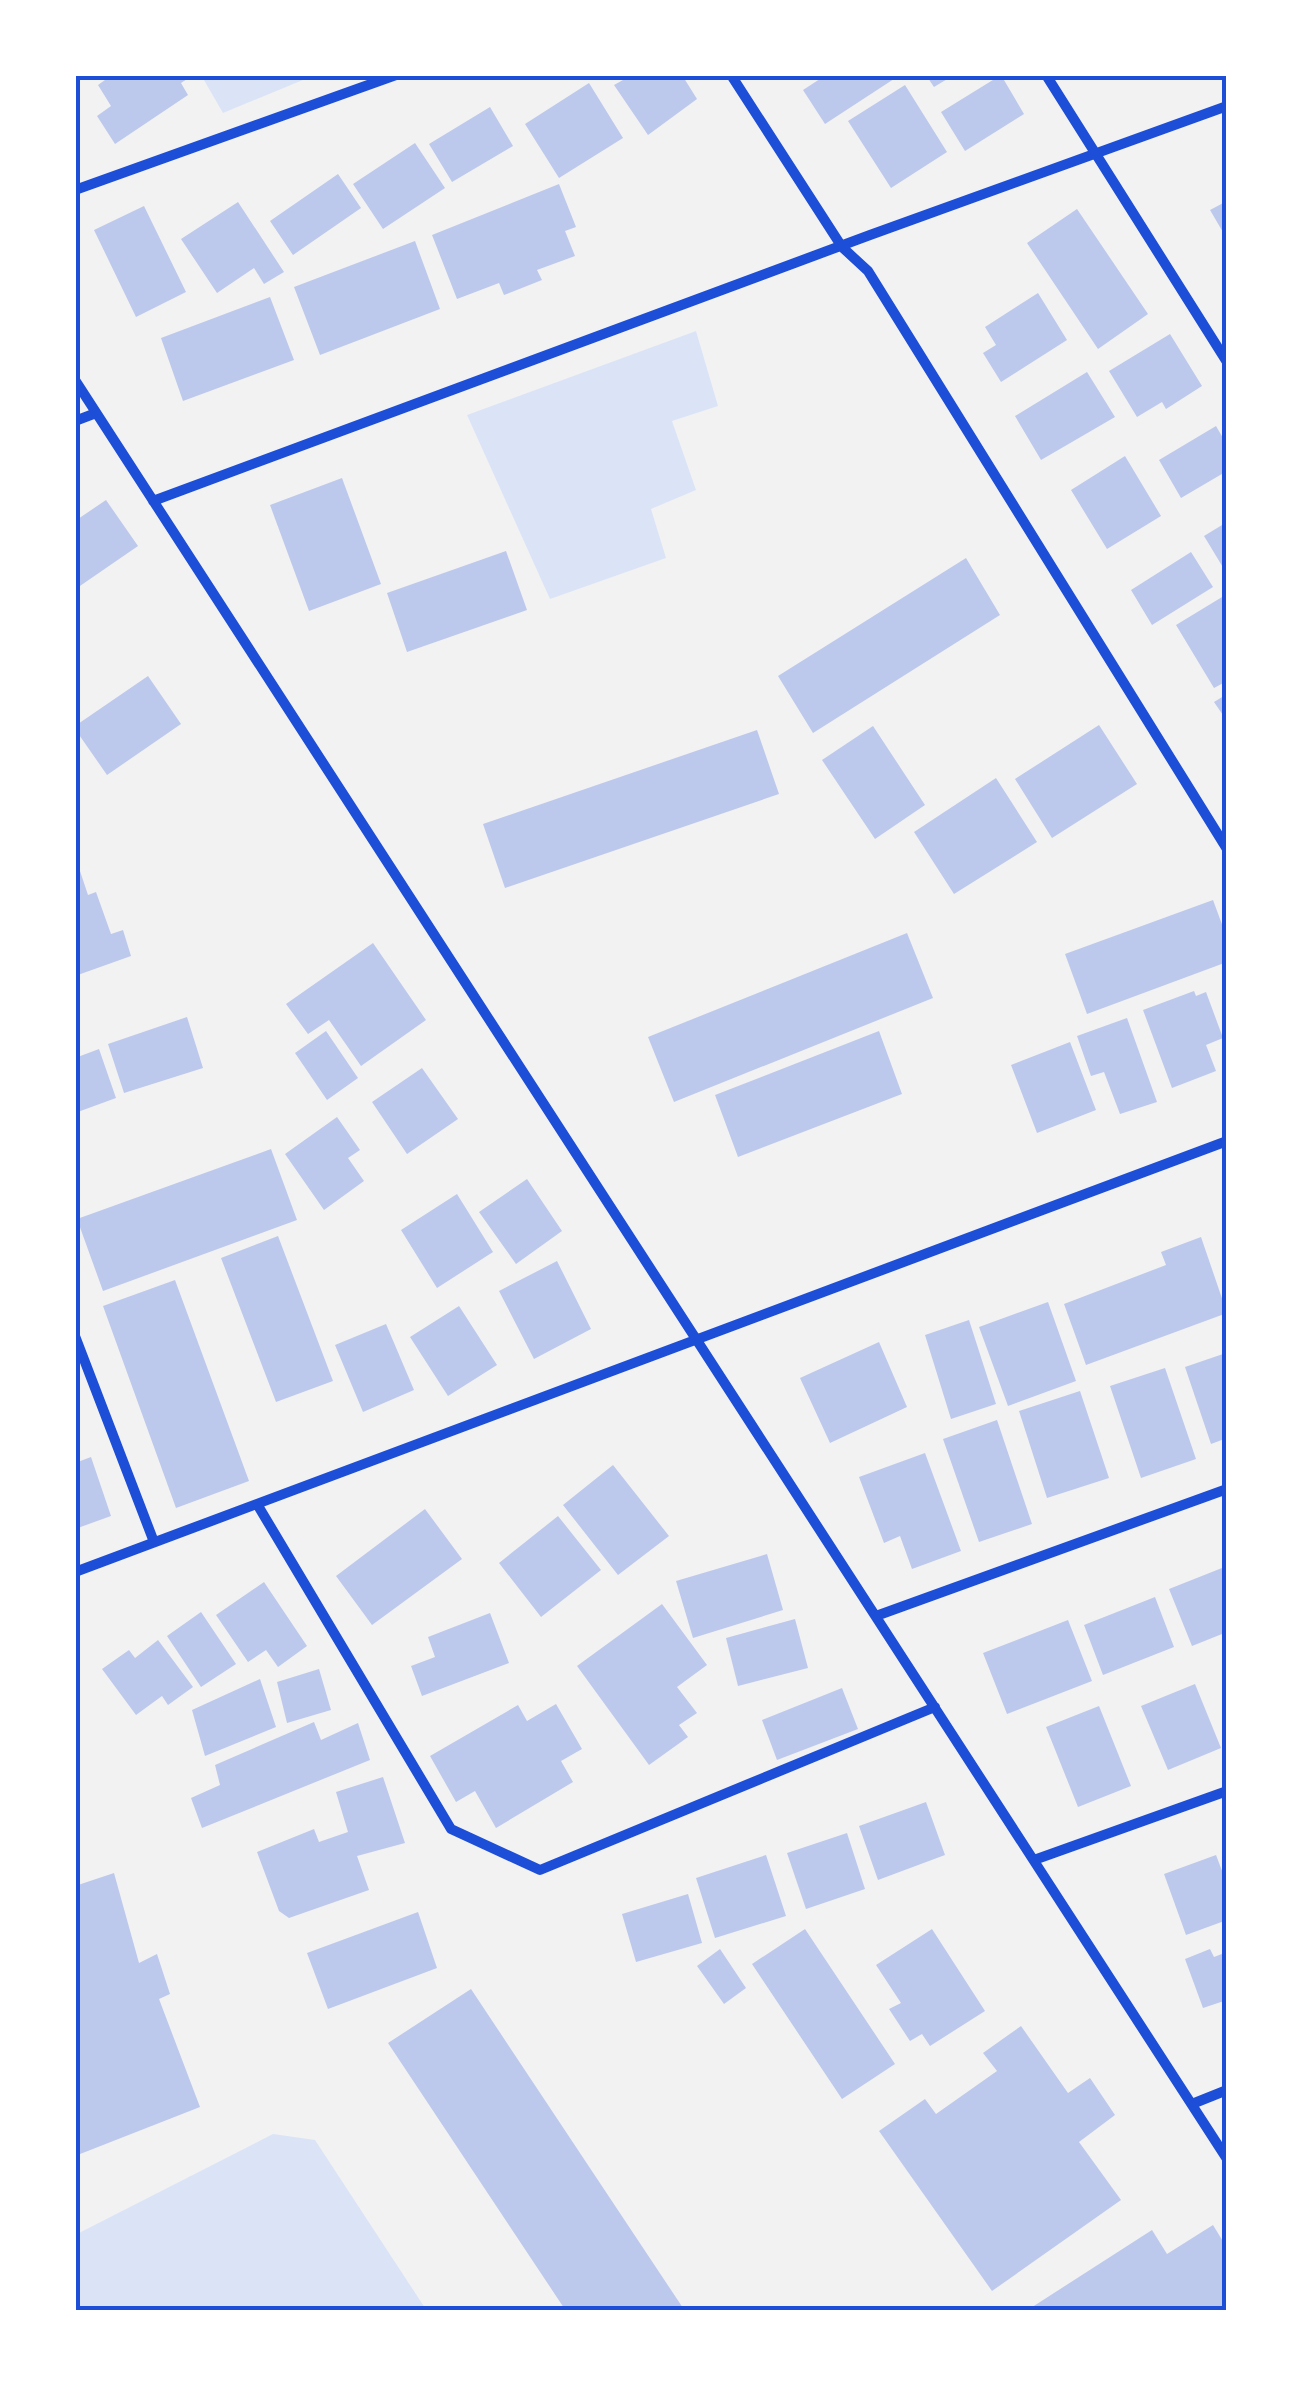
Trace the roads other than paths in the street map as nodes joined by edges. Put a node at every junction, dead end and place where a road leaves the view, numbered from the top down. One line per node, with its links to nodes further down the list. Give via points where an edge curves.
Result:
1 (396, 75): 6 (street)
2 (731, 75): 7 (street)
3 (1046, 75): 5 (street)
4 (1227, 106): 5 (street)
5 (1096, 153): 7 (street); 8 (street)
6 (75, 190)
7 (842, 247): 12 (street); 13 (street, via 868,271)
8 (1227, 362)
9 (75, 380): 10 (street)
10 (96, 413): 11 (street); 12 (street)
11 (75, 420)
12 (153, 501): 16 (street)
13 (1227, 848)
14 (1227, 1141): 16 (street)
15 (75, 1336): 19 (street)
16 (698, 1339): 18 (street); 21 (street)
17 (1227, 1489): 21 (street)
18 (256, 1504): 19 (street); 22 (street, via 451,1828 540,1870)
19 (154, 1542): 20 (street)
20 (75, 1572)
21 (876, 1616): 22 (street)
22 (935, 1707): 24 (street)
23 (1227, 1791): 24 (street)
24 (1034, 1860): 26 (street)
25 (1227, 2090): 26 (street)
26 (1192, 2104): 27 (street)
27 (1227, 2159)

